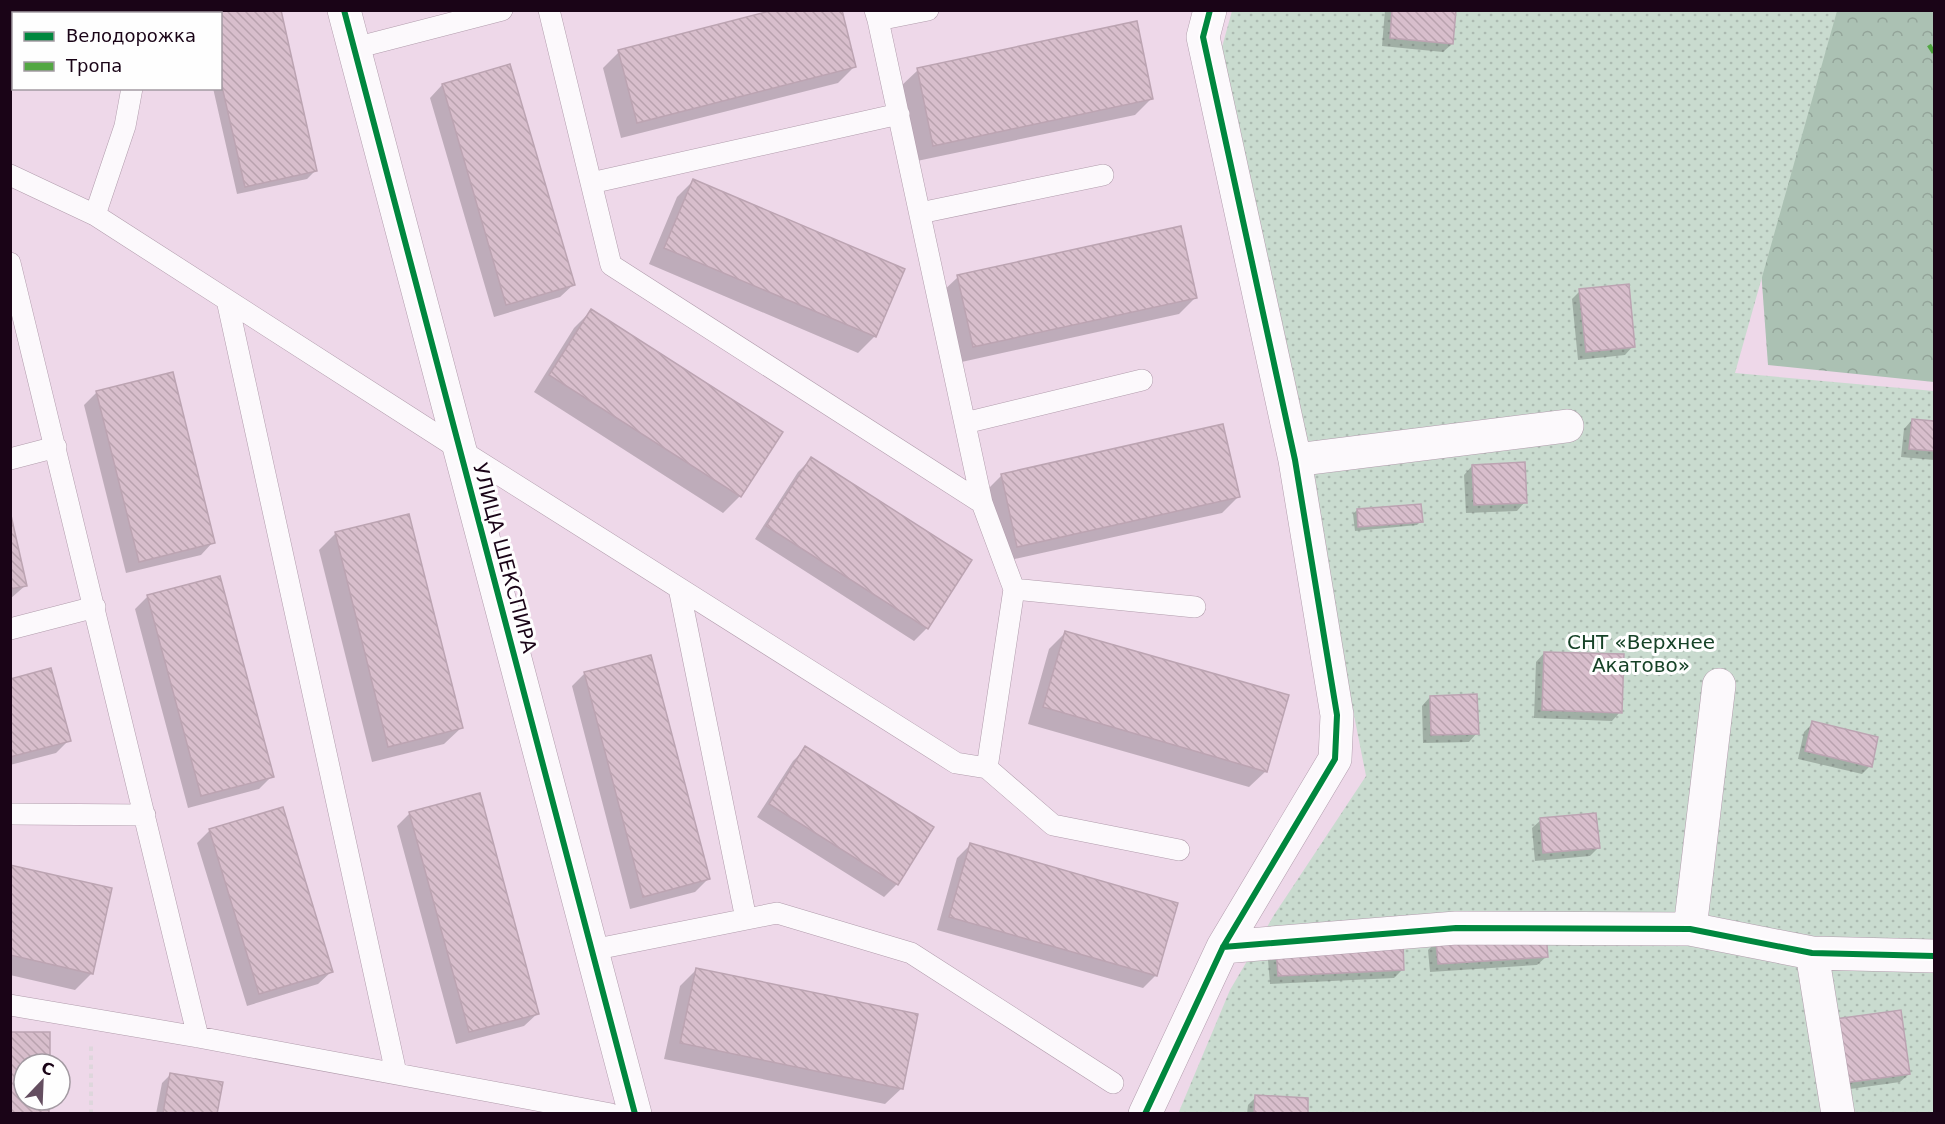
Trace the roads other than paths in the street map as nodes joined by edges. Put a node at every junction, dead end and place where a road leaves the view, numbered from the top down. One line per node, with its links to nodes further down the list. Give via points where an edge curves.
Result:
1 (344, 10): 7 (street, УЛИЦА ШЕКСПИРА)
2 (502, 10): 7 (lane)
3 (549, 10): 12 (lane)
4 (928, 10): 6 (lane)
5 (1210, 10): 24 (street, via 1203,37)
6 (877, 15): 9 (lane)
7 (356, 48): 22 (street, УЛИЦА ШЕКСПИРА)
8 (132, 90): 14 (lane, via 126,126)
9 (899, 114): 12 (lane); 13 (lane)
10 (10, 175): 14 (lane)
11 (1103, 175): 13 (lane)
12 (591, 183): 25 (lane, via 611,265)
13 (920, 213): 19 (lane)
14 (95, 215): 17 (lane)
15 (10, 263): 16 (lane)
16 (15, 295): 21 (lane)
17 (227, 300): 22 (lane); 44 (lane)
18 (1142, 380): 19 (lane)
19 (965, 423): 25 (lane)
20 (1567, 426): 24 (street)
21 (56, 447): 23 (lane); 28 (lane)
22 (459, 449): 26 (lane); 39 (street, УЛИЦА ШЕКСПИРА)
23 (10, 459)
24 (1295, 460): 38 (street, via 1336,715 1335,759)
25 (982, 503): 27 (lane)
26 (679, 588): 32 (lane, via 956,763); 36 (lane)
27 (1014, 589): 29 (lane); 32 (lane)
28 (95, 607): 30 (lane); 34 (lane)
29 (1195, 607)
30 (10, 629)
31 (1719, 685): 37 (street)
32 (987, 768): 35 (lane, via 1053,825)
33 (10, 814): 34 (lane)
34 (145, 815): 43 (lane)
35 (1179, 850)
36 (746, 918): 39 (lane); 45 (lane, via 777,913 911,953)
37 (1690, 929): 38 (street, via 1456,928); 40 (street)
38 (1223, 947): 50 (street)
39 (592, 950): 49 (street, УЛИЦА ШЕКСПИРА)
40 (1812, 953): 41 (street); 51 (street)
41 (1935, 957)
42 (10, 1005): 43 (lane)
43 (198, 1037): 44 (lane)
44 (396, 1073): 46 (lane)
45 (1113, 1083)
46 (497, 1092): 47 (lane); 48 (lane)
47 (502, 1113)
48 (611, 1113)
49 (635, 1113)
50 (1145, 1113)
51 (1839, 1113)

